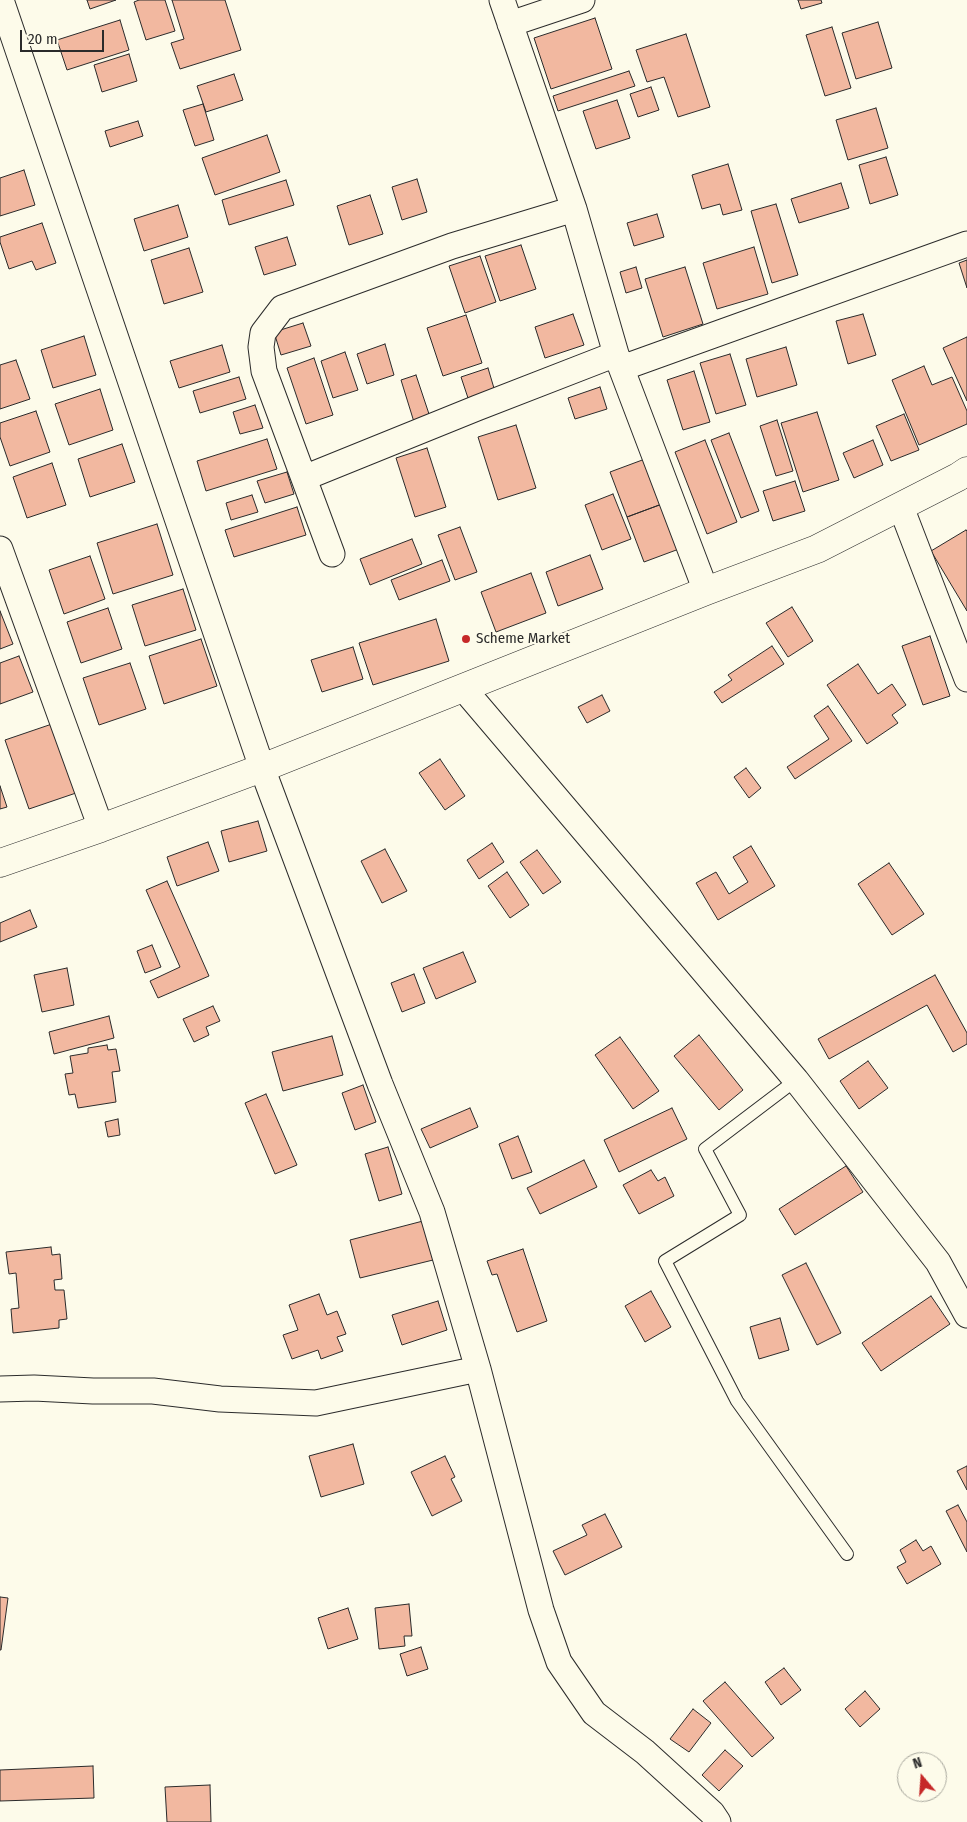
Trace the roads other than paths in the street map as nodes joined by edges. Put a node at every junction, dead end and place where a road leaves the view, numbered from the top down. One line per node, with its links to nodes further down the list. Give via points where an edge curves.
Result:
1 (1, 0): 16 (street)
2 (502, 0): 4 (street)
3 (582, 0): 4 (street)
4 (510, 24): 5 (street)
5 (574, 209): 7 (street); 8 (street, via 452,246 282,308 263,333 261,348 264,371)
6 (967, 244): 7 (street)
7 (619, 361): 8 (street, via 477,408); 13 (street)
8 (304, 478): 12 (street)
9 (964, 479): 10 (main road)
10 (900, 507): 13 (main road, via 817,549); 14 (street)
11 (0, 549): 17 (street)
12 (332, 554)
13 (706, 590): 15 (main road)
14 (967, 679)
15 (463, 688): 16 (main road); 19 (street)
16 (262, 768): 17 (main road); 21 (street, via 380,1084 432,1212)
17 (101, 828): 18 (main road)
18 (0, 863)
19 (796, 1080): 20 (street, via 938,1262); 23 (lane, via 705,1149 740,1215 665,1261 736,1401)
20 (967, 1316)
21 (478, 1369): 22 (street, via 316,1403 220,1400 153,1391); 24 (street, via 541,1610 559,1662 594,1713 645,1752)
22 (0, 1389)
23 (847, 1554)
24 (718, 1822)

